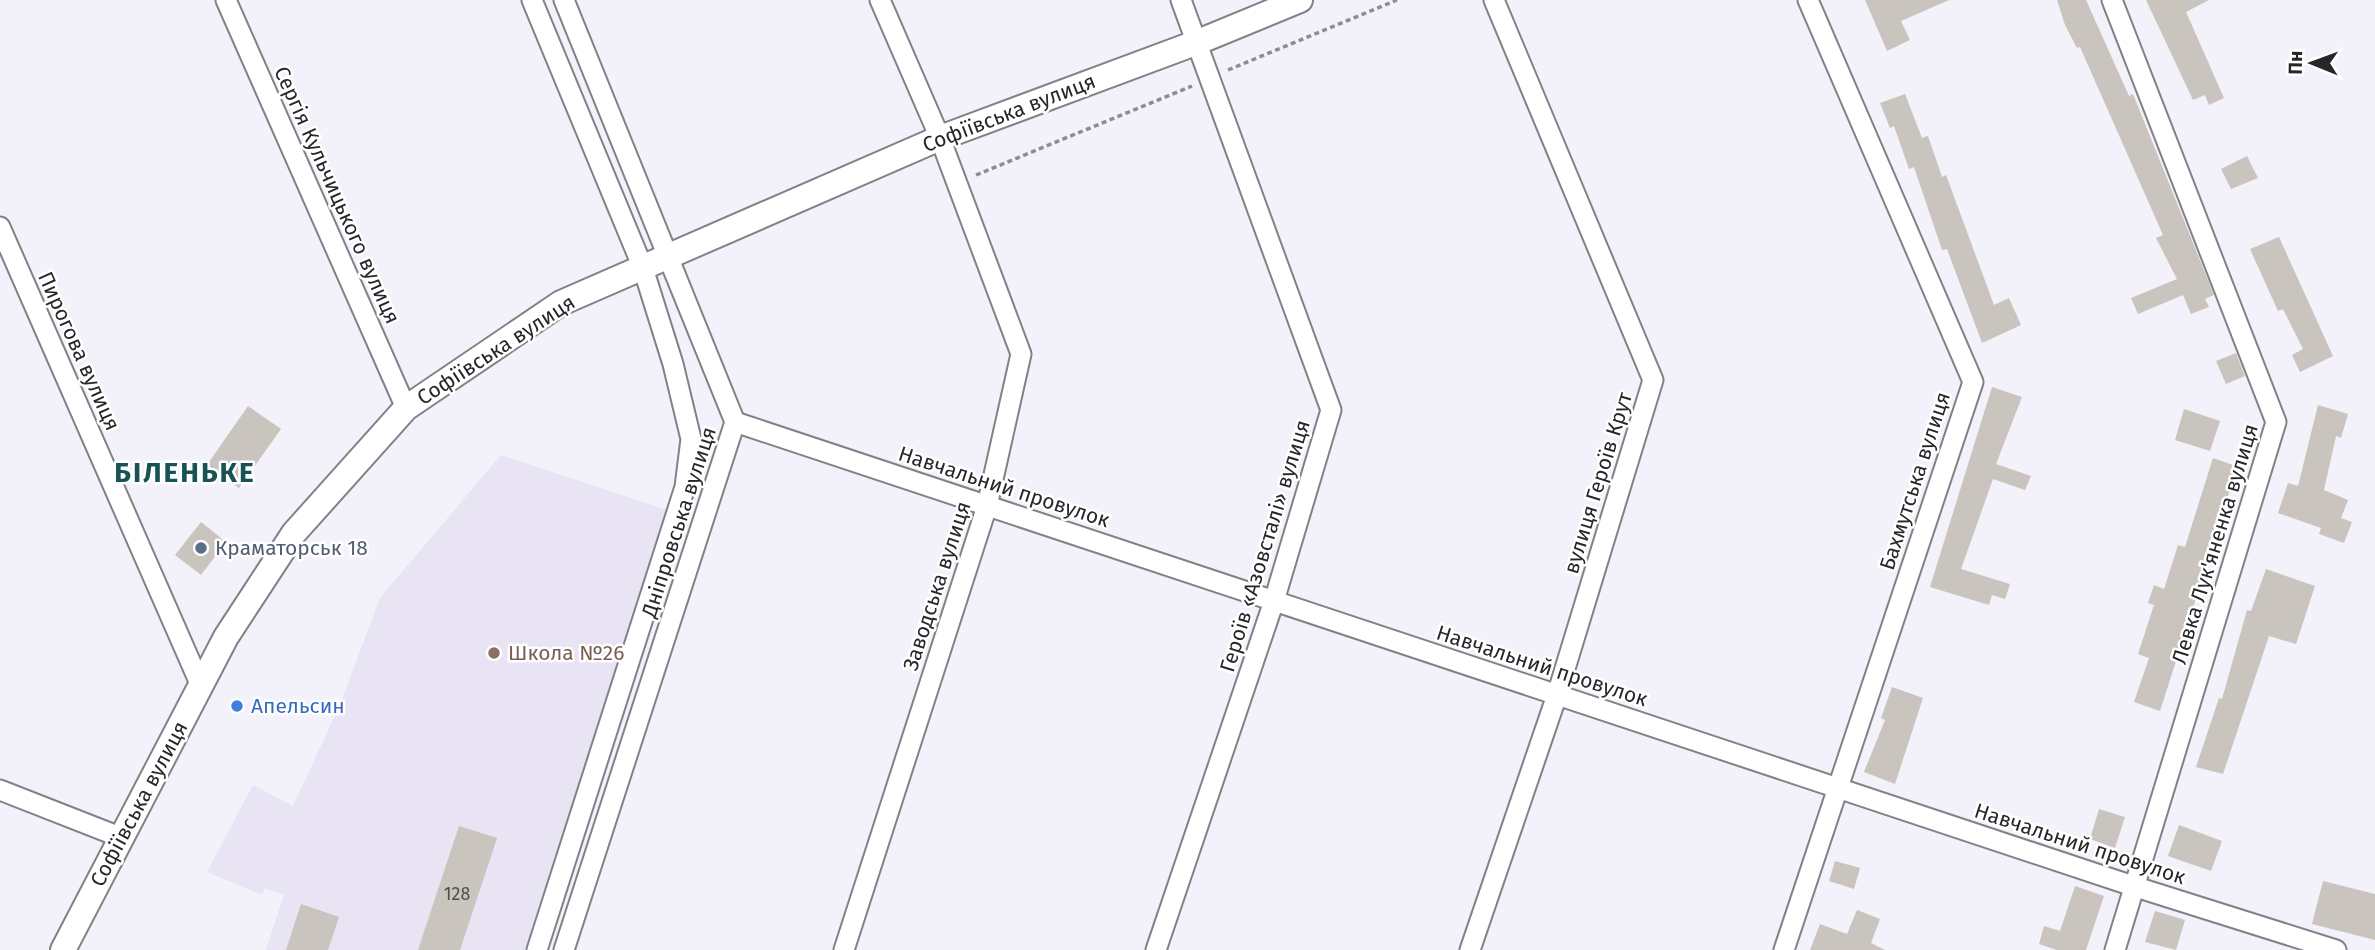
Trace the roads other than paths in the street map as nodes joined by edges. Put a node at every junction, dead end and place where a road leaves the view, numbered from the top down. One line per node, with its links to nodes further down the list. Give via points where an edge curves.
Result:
1 (226, 0): 15 (street, Сергія Кульчицького вулиця)
2 (532, 0): 14 (street, Дніпровська вулиця)
3 (564, 0): 13 (street, Дніпровська вулиця)
4 (880, 0): 11 (street, Заводська вулиця)
5 (1181, 0): 10 (street, Героїв «Азовсталі» вулиця)
6 (1300, 0): 10 (street, Софіївська вулиця)
7 (1494, 0): 20 (street, вулиця Героїв Крут, via 1653,380)
8 (1808, 0): 21 (street, Бахмутська вулиця, via 1973,382)
9 (2112, 0): 24 (street, Левка Лук'яненка вулиця, via 2276,422)
10 (1198, 42): 11 (street, Софіївська вулиця); 18 (street, Героїв «Азовсталі» вулиця, via 1331,410)
11 (940, 138): 13 (street, Софіївська вулиця); 17 (street, Заводська вулиця, via 1021,354)
12 (0, 227): 19 (street, Пирогова вулиця)
13 (670, 257): 14 (street, Софіївська вулиця); 16 (street, Дніпровська вулиця)
14 (643, 268): 15 (street, Софіївська вулиця, via 561,303); 26 (street, Дніпровська вулиця, via 691,439 685,487)
15 (406, 408): 19 (street, Софіївська вулиця, via 294,533 226,637)
16 (735, 422): 17 (street, Навчальний провулок); 27 (street, Дніпровська вулиця)
17 (987, 506): 18 (street, Навчальний провулок); 28 (street, Заводська вулиця)
18 (1274, 601): 20 (street, Навчальний провулок); 29 (street, Героїв «Азовсталі» вулиця)
19 (201, 685): 23 (street, Софіївська вулиця)
20 (1557, 695): 21 (street, Навчальний провулок); 30 (street, вулиця Героїв Крут)
21 (1838, 788): 24 (street, Навчальний провулок); 31 (street, Бахмутська вулиця)
22 (0, 790): 23 (street)
23 (120, 837): 25 (street, Софіївська вулиця)
24 (2136, 887): 32 (street, Левка Лук'яненка вулиця); 33 (street, Навчальний провулок)
25 (62, 950)
26 (537, 950)
27 (564, 950)
28 (844, 950)
29 (1156, 950)
30 (1470, 950)
31 (1784, 950)
32 (2115, 950)
33 (2336, 950)

